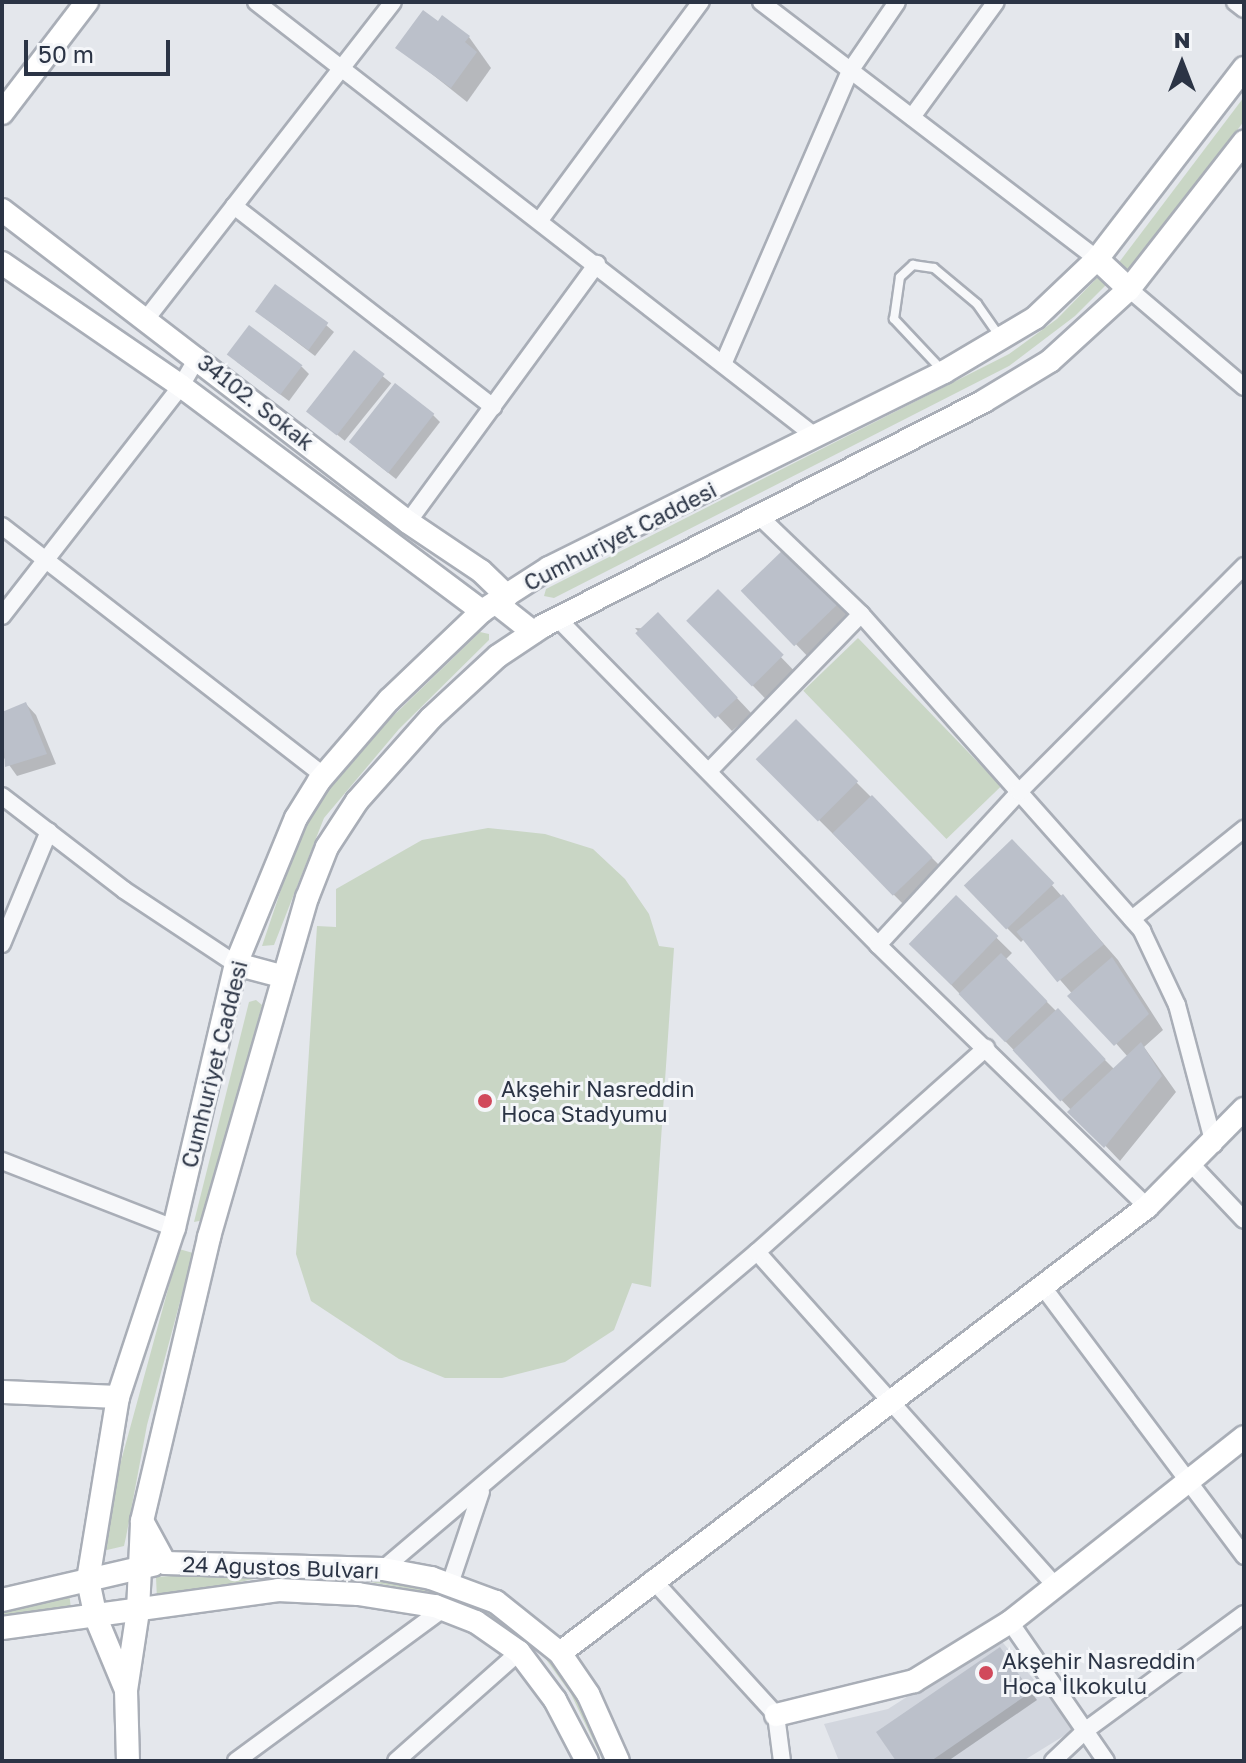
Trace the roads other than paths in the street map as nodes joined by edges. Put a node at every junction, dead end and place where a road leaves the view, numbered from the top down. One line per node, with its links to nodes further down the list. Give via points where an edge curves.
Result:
1 (87, 2): 13 (main road)
2 (256, 2): 10 (street)
3 (393, 2): 10 (street)
4 (701, 2): 18 (street)
5 (761, 2): 12 (street)
6 (897, 2): 12 (street)
7 (996, 2): 14 (street)
8 (1235, 2): 9 (street)
9 (1244, 9)
10 (341, 68): 16 (street); 18 (street)
11 (1244, 68): 19 (main road, Cumhuriyet Caddesi)
12 (850, 71): 14 (street); 26 (street)
13 (2, 113)
14 (912, 117): 19 (street)
15 (1244, 142): 22 (main road, Cumhuriyet Caddesi)
16 (234, 206): 23 (street); 30 (street)
17 (2, 210): 23 (main road, 34102. Sokak)
18 (540, 220): 21 (street)
19 (1097, 259): 22 (main road); 24 (main road, Cumhuriyet Caddesi, via 1035,318)
20 (2, 263): 28 (main road, 34102. Sokak)
21 (597, 264): 26 (street); 30 (street)
22 (1129, 289): 29 (street); 32 (main road, Cumhuriyet Caddesi, via 1073,342 1022,378)
23 (147, 318): 25 (main road, 34102. Sokak)
24 (1002, 340): 27 (main road, Cumhuriyet Caddesi); 27 (lane, via 977,304 951,282 934,268 913,265 900,277 894,319)
25 (198, 356): 28 (street); 33 (main road, 34102. Sokak)
26 (724, 362): 31 (street)
27 (944, 372): 31 (main road, Cumhuriyet Caddesi)
28 (181, 386): 35 (street); 37 (main road, 34102. Sokak)
29 (1244, 387)
30 (493, 407): 33 (street)
31 (816, 437): 37 (main road, Cumhuriyet Caddesi, via 549,568)
32 (760, 517): 38 (street); 40 (main road, Cumhuriyet Caddesi)
33 (408, 522): 37 (main road, 34102. Sokak, via 481,571)
34 (2, 526): 35 (street)
35 (45, 561): 39 (street); 43 (street)
36 (1244, 566): 44 (street)
37 (495, 603): 41 (main road); 43 (main road, Cumhuriyet Caddesi, via 389,700)
38 (861, 614): 42 (street); 44 (street)
39 (2, 616)
40 (560, 621): 41 (main road, Cumhuriyet Caddesi); 42 (street)
41 (533, 632): 52 (main road, Cumhuriyet Caddesi, via 498,656 431,718 346,815 327,847)
42 (710, 770): 50 (street)
43 (324, 776): 51 (main road, Cumhuriyet Caddesi, via 296,818)
44 (1019, 792): 48 (street); 50 (street)
45 (2, 796): 47 (street)
46 (1244, 829): 48 (street)
47 (49, 831): 49 (street); 51 (street, via 124,890)
48 (1132, 919): 55 (street, via 1177,1005)
49 (2, 944)
50 (878, 945): 53 (street)
51 (236, 964): 52 (main road); 60 (main road, Cumhuriyet Caddesi)
52 (281, 976): 61 (main road, Cumhuriyet Caddesi)
53 (986, 1048): 58 (street); 62 (street)
54 (1244, 1109): 55 (main road)
55 (1214, 1144): 57 (main road)
56 (2, 1161): 60 (street)
57 (1193, 1166): 58 (main road); 59 (street)
58 (1147, 1207): 63 (main road)
59 (1244, 1220)
60 (174, 1228): 61 (main road); 65 (main road, Cumhuriyet Caddesi)
61 (209, 1237): 70 (main road, Cumhuriyet Caddesi)
62 (757, 1252): 66 (street); 69 (street)
63 (1043, 1287): 66 (main road); 68 (street)
64 (2, 1392): 65 (main road)
65 (118, 1397): 76 (main road, Cumhuriyet Caddesi)
66 (891, 1403): 75 (main road); 78 (street)
67 (1244, 1437): 68 (main road)
68 (1193, 1481): 72 (street); 78 (main road)
69 (482, 1490): 74 (street); 77 (street)
70 (142, 1521): 71 (main road); 73 (main road, Cumhuriyet Caddesi)
71 (159, 1554): 73 (main road, 24 Ağustos Bulvarı); 74 (main road, 24 Ağustos Bulvarı)
72 (1244, 1556)
73 (139, 1568): 76 (main road, 24 Ağustos Bulvarı); 81 (main road, Cumhuriyet Caddesi)
74 (383, 1569): 77 (main road, 24 Ağustos Bulvarı)
75 (652, 1579): 87 (main road); 89 (street)
76 (88, 1580): 79 (main road, 24 Ağustos Bulvarı); 83 (main road)
77 (450, 1584): 87 (main road, 24 Ağustos Bulvarı, via 522,1618)
78 (1057, 1587): 84 (main road)
79 (2, 1600)
80 (444, 1608): 81 (main road, 24 Ağustos Bulvarı, via 358,1594 278,1590); 86 (main road, 24 Ağustos Bulvarı, via 487,1628); 93 (street)
81 (138, 1611): 83 (main road, 24 Ağustos Bulvarı); 88 (main road, Cumhuriyet Caddesi)
82 (1244, 1614): 90 (street)
83 (96, 1618): 85 (main road); 88 (main road)
84 (1010, 1622): 89 (main road, via 895,1689); 90 (street)
85 (2, 1628)
86 (519, 1652): 91 (street); 94 (main road, 24 Ağustos Bulvarı, via 555,1700)
87 (560, 1653): 95 (main road, 24 Ağustos Bulvarı, via 588,1694)
88 (126, 1690): 92 (main road)
89 (776, 1715): 96 (street)
90 (1086, 1730): 97 (street); 98 (street)
91 (405, 1758)
92 (128, 1761)
93 (236, 1761)
94 (587, 1761)
95 (618, 1761)
96 (782, 1761)
97 (1053, 1761)
98 (1106, 1761)

